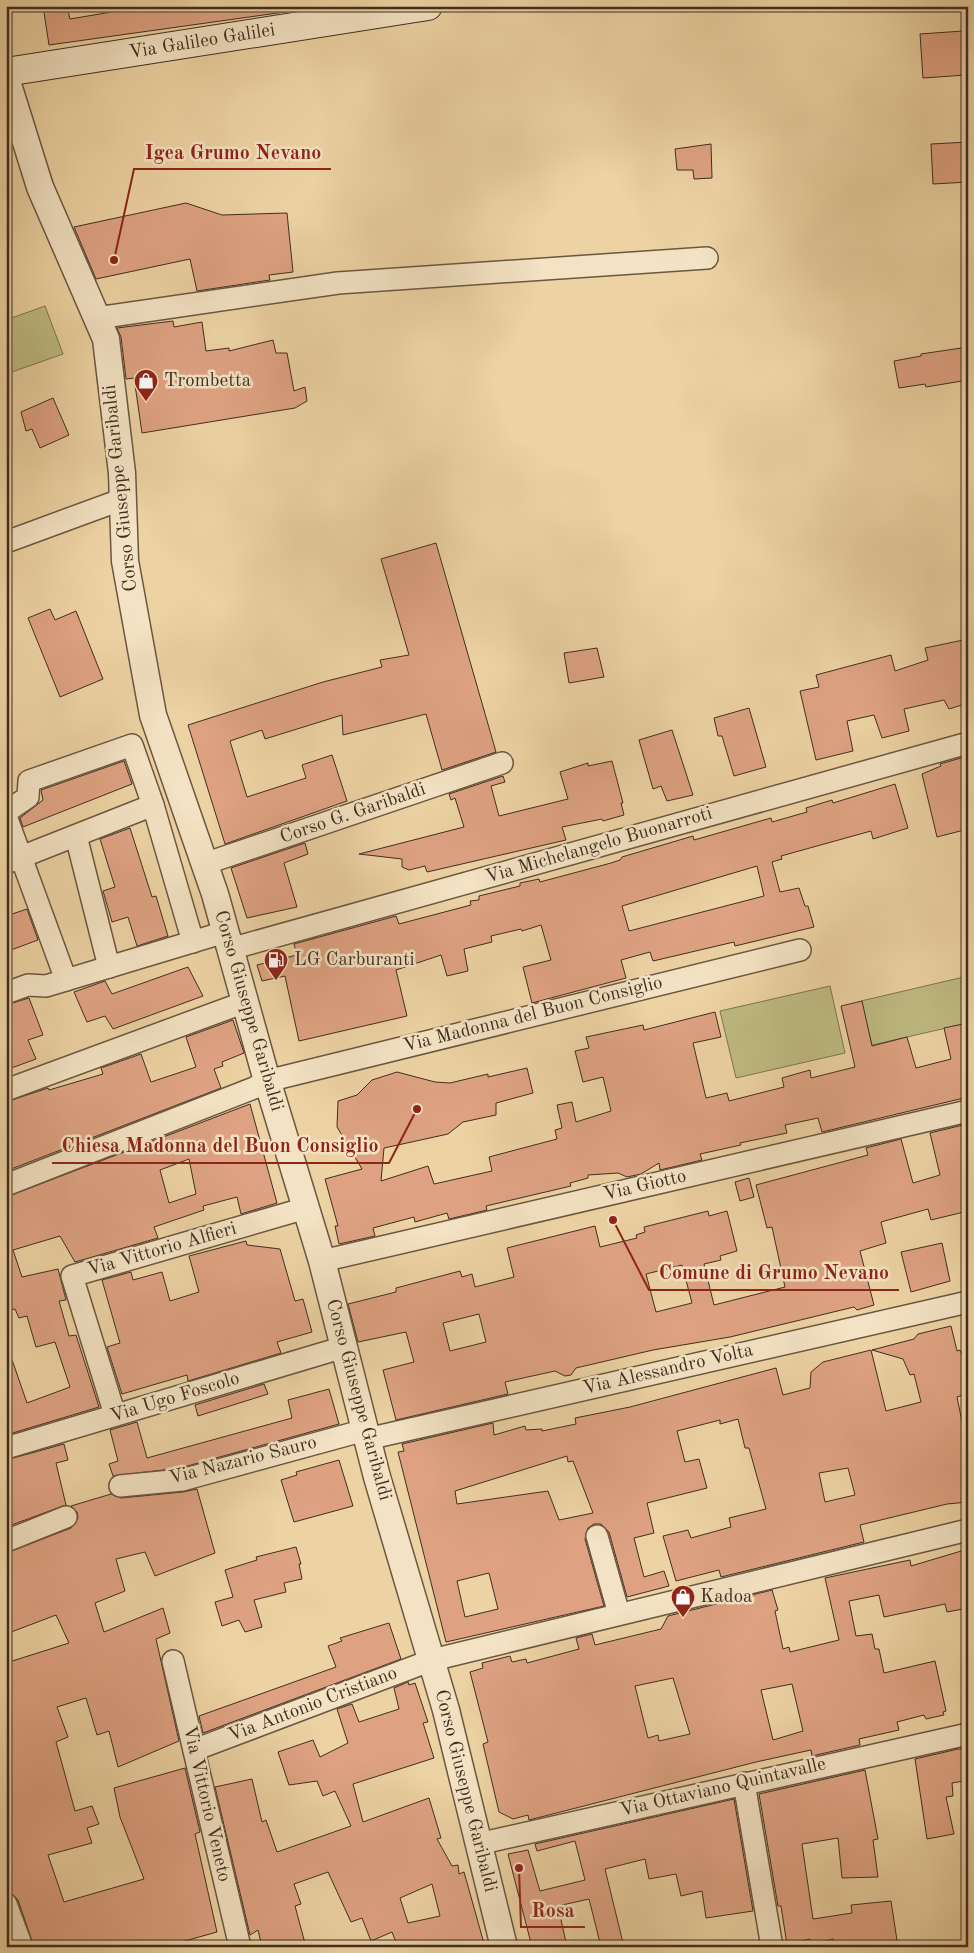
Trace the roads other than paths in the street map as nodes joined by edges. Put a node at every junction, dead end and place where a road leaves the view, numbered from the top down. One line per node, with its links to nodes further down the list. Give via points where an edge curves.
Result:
1 (428, 6): 2 (main road, Via Galileo Galilei)
2 (6, 72)
3 (6, 78): 5 (street, Corso Giuseppe Garibaldi, via 40,187)
4 (708, 258): 5 (street, via 338,283)
5 (97, 318): 6 (street, Corso Giuseppe Garibaldi, via 106,339)
6 (123, 500): 7 (street); 14 (street, Corso Giuseppe Garibaldi, via 125,561 153,715)
7 (6, 542)
8 (968, 742): 15 (street, Via Michelangelo Buonarroti)
9 (502, 763): 14 (street, Corso G. Garibaldi)
10 (153, 806): 11 (street, via 132,745 29,781 28,797); 12 (street); 16 (street)
11 (6, 814): 13 (street)
12 (76, 836): 13 (street); 18 (street)
13 (13, 860): 19 (street)
14 (204, 864): 15 (street, Corso Giuseppe Garibaldi)
15 (228, 941): 16 (street, Via Michelangelo Buonarroti); 21 (street, Corso Giuseppe Garibaldi)
16 (193, 942): 18 (street, Via Michelangelo Buonarroti)
17 (800, 950): 22 (street, Via Madonna del Buon Consiglio)
18 (109, 967): 19 (street, Via Michelangelo Buonarroti)
19 (66, 980): 20 (street, Via Michelangelo Buonarroti, via 46,986 28,985)
20 (6, 993)
21 (245, 1002): 22 (street, Corso Giuseppe Garibaldi); 23 (street)
22 (267, 1081): 25 (street, Via Madonna del Buon Consiglio); 26 (street, Corso Giuseppe Garibaldi)
23 (6, 1090)
24 (968, 1111): 27 (street, Via Giotto)
25 (6, 1185)
26 (306, 1208): 27 (street, Corso Giuseppe Garibaldi); 30 (street, Via Vittorio Alfieri, via 72,1276)
27 (322, 1261): 29 (street, Corso Giuseppe Garibaldi)
28 (968, 1302): 31 (street, Via Alessandro Volta)
29 (344, 1348): 30 (street, Via Ugo Foscolo); 31 (street, Corso Giuseppe Garibaldi)
30 (116, 1415): 32 (street, Via Ugo Foscolo)
31 (366, 1434): 33 (street, Via Nazario Sauro, via 182,1480); 39 (street, Corso Giuseppe Garibaldi)
32 (6, 1448)
33 (120, 1486)
34 (66, 1517): 37 (street)
35 (968, 1530): 38 (street, Via Antonio Cristiano)
36 (597, 1536): 38 (street)
37 (6, 1541)
38 (619, 1614): 39 (street, Via Antonio Cristiano)
39 (438, 1658): 42 (street, Via Antonio Cristiano); 44 (street, Corso Giuseppe Garibaldi, via 446,1710)
40 (173, 1661): 42 (street, Via Vittorio Veneto)
41 (968, 1734): 43 (street, Via Ottaviano Quintavalle)
42 (194, 1750): 47 (street, Via Vittorio Veneto)
43 (744, 1783): 44 (street, Via Ottaviano Quintavalle); 49 (street)
44 (478, 1844): 48 (street, Corso Giuseppe Garibaldi)
45 (6, 1904): 46 (street)
46 (22, 1947)
47 (240, 1947)
48 (504, 1947)
49 (772, 1947)

